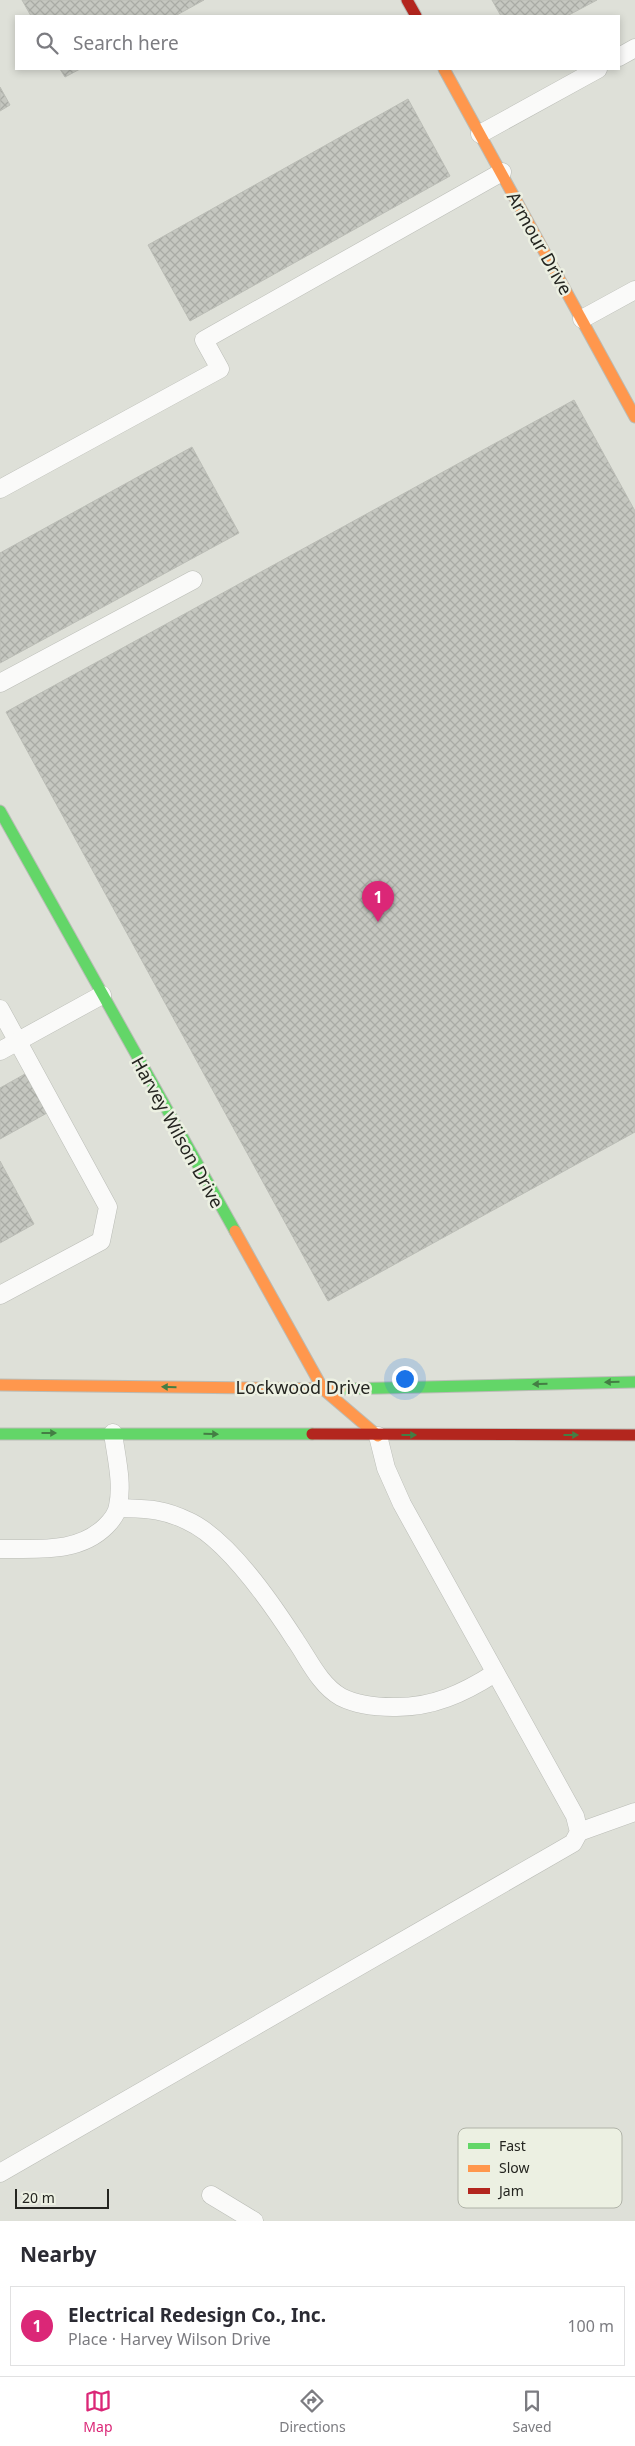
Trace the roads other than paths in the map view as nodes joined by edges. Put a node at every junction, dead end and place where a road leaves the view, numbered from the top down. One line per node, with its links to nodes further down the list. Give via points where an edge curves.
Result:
1 (407, 0): 2 (main road)
2 (415, 15)
3 (635, 48): 4 (lane)
4 (620, 56)
5 (445, 70): 7 (main road, Armour Drive)
6 (596, 70): 7 (lane)
7 (480, 134): 8 (main road, Armour Drive)
8 (502, 172): 10 (main road, Armour Drive); 12 (lane, via 204,340 220,369)
9 (635, 290): 10 (lane)
10 (582, 319): 11 (main road, Armour Drive)
11 (635, 417)
12 (0, 489)
13 (193, 580): 14 (lane)
14 (0, 684)
15 (0, 811): 16 (main road, Harvey Wilson Drive)
16 (102, 995): 18 (lane); 23 (main road, Harvey Wilson Drive)
17 (0, 1009): 18 (lane)
18 (17, 1041): 19 (lane); 20 (lane, via 108,1207 101,1241)
19 (0, 1050)
20 (0, 1295)
21 (635, 1382): 23 (main road, Lockwood Drive, one-way to 23)
22 (0, 1384): 23 (main road, Lockwood Drive, one-way to 22)
23 (323, 1389): 27 (main road, Harvey Wilson Drive)
24 (113, 1433): 25 (main road, one-way to 24); 27 (main road, one-way to 27); 28 (lane, via 120,1494)
25 (0, 1434)
26 (635, 1435): 27 (main road, one-way to 26)
27 (378, 1436): 30 (lane, via 386,1468 402,1504)
28 (118, 1508): 29 (lane, via 110,1522 84,1542 62,1548); 30 (lane, via 161,1510 190,1521 212,1537 260,1589 322,1680 341,1697 379,1707 430,1704 474,1687)
29 (0, 1549)
30 (496, 1673): 32 (lane, via 575,1816)
31 (635, 1812): 32 (lane)
32 (579, 1832): 33 (lane, via 573,1843)
33 (0, 2173)
34 (211, 2195): 35 (lane)
35 (254, 2221)

